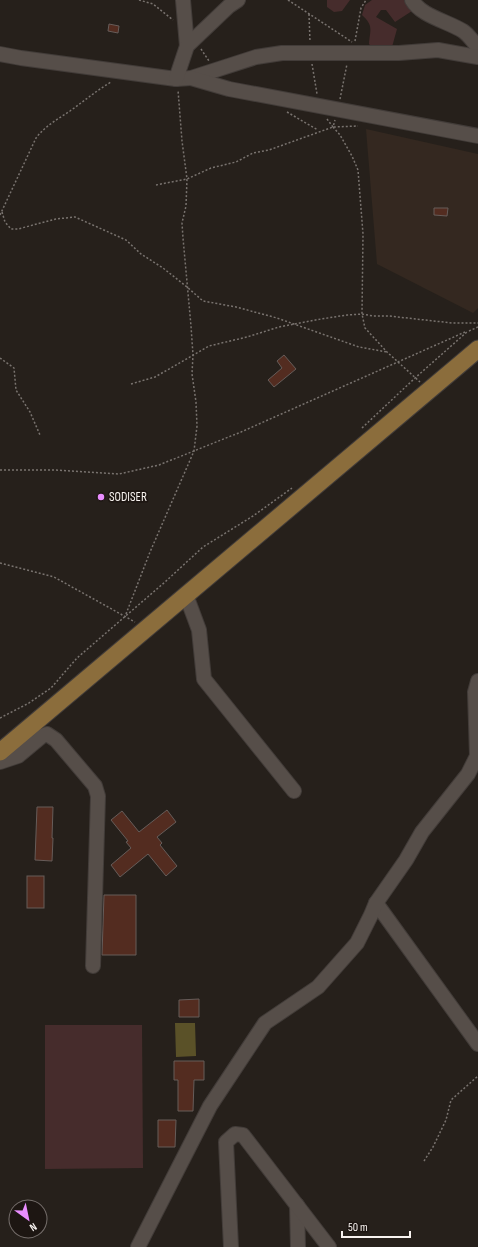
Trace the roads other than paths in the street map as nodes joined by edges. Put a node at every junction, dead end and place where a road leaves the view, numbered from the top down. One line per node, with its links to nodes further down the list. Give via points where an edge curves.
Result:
1 (183, 0): 4 (street)
2 (238, 0): 4 (street)
3 (412, 0): 5 (street, via 423,12 464,32)
4 (187, 46): 9 (street)
5 (478, 47)
6 (0, 54): 9 (street)
7 (478, 57): 8 (street, via 438,50 400,53 282,53 256,57)
8 (191, 78): 9 (street); 10 (street, via 229,89)
9 (176, 79)
10 (478, 136)
11 (478, 349): 12 (main road)
12 (186, 595): 14 (main road); 16 (street, via 199,630 204,679)
13 (478, 681): 17 (street, via 474,692 477,756 468,774 422,832)
14 (0, 752)
15 (0, 762): 18 (street, via 18,756 48,734 95,786 98,796)
16 (294, 791)
17 (376, 903): 19 (street); 21 (street, via 357,943 318,988 265,1023 210,1106)
18 (93, 966)
19 (478, 1044)
20 (297, 1205): 22 (street, via 243,1135 235,1134 226,1142); 23 (street); 24 (street)
21 (138, 1247)
22 (231, 1247)
23 (298, 1247)
24 (329, 1247)

